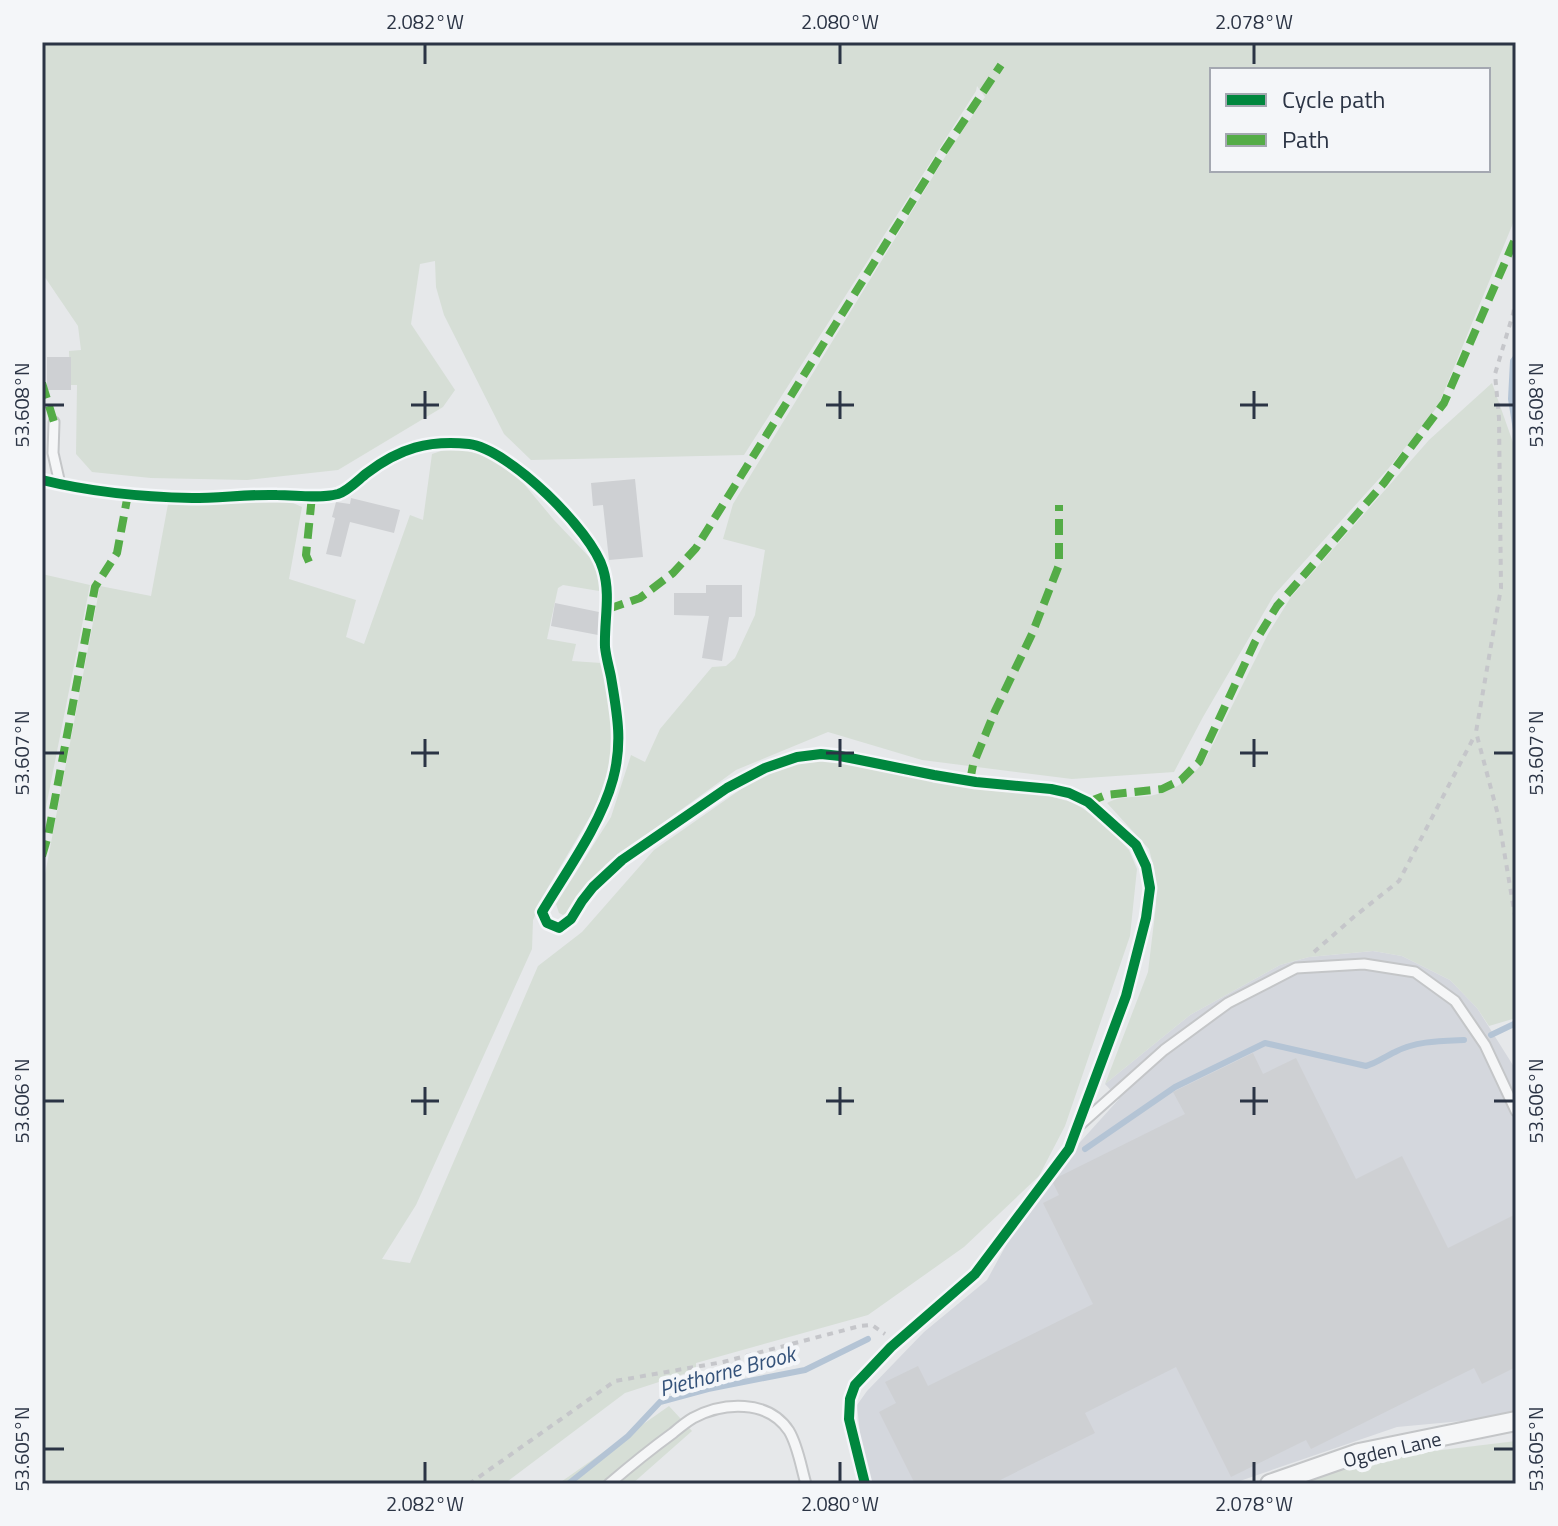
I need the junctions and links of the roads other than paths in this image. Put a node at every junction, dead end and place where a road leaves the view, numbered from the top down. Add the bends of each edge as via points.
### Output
1 (54, 422) dead end
2 (42, 480) edge
3 (60, 484) junction
4 (1516, 1111) edge
5 (1078, 1126) junction
6 (1516, 1421) edge
7 (609, 1484) edge
8 (806, 1484) edge
9 (865, 1484) edge
10 (1270, 1484) edge

1 - 3 lane
2 - 3 lane
3 - 5 lane via 194,498 340,494 407,449 438,442 473,445 500,456 541,489 587,538 603,568 608,600 605,647 619,726 613,779 601,813 542,912 547,923 559,928 622,860 727,788 797,757 840,756 946,777 1051,789 1088,802 1136,845 1150,888 1126,996
4 - 5 lane via 1485,1045 1455,1001 1415,972 1364,964 1296,968 1228,1003 1164,1050
5 - 9 lane via 1069,1149 975,1274 855,1385 849,1419
6 - 10 street, Ogden Lane via 1359,1453
7 - 8 lane via 693,1418 730,1406 773,1414 787,1427

